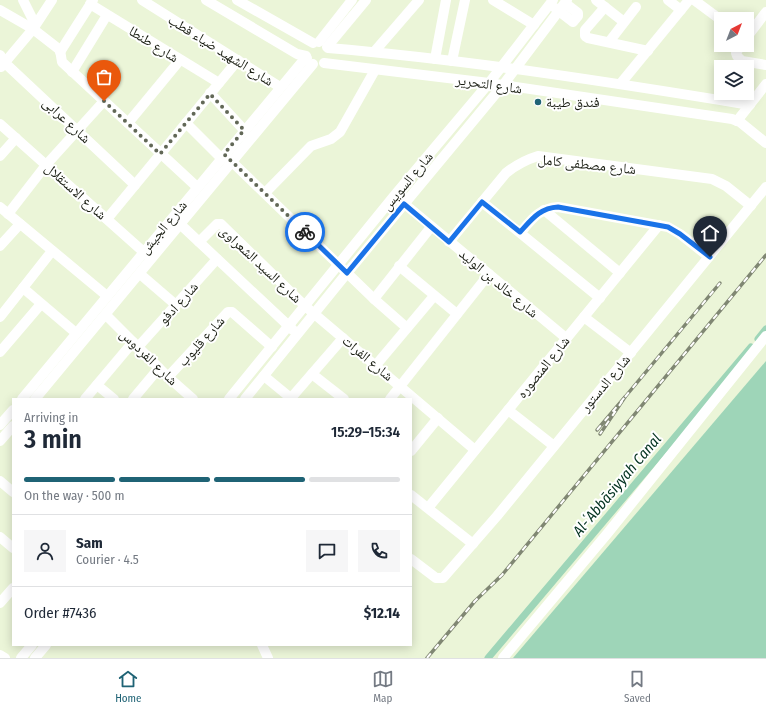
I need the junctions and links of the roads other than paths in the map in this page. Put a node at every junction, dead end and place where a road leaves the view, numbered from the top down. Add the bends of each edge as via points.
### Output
1 (23, 0) edge
2 (52, 0) edge
3 (142, 0) edge
4 (206, 0) edge
5 (237, 0) edge
6 (366, 0) edge
7 (419, 0) edge
8 (446, 0) edge
9 (466, 0) edge
10 (492, 0) edge
11 (513, 0) edge
12 (596, 0) edge
13 (668, 0) edge
14 (689, 0) edge
15 (694, 0) edge
16 (350, 1) edge
17 (91, 2) edge
18 (552, 2) edge
19 (569, 4) edge
20 (605, 7) junction
21 (636, 7) dead end
22 (506, 8) junction
23 (0, 10) edge
24 (681, 10) junction
25 (766, 12) edge
26 (107, 15) junction
27 (562, 15) junction
28 (714, 15) edge
29 (624, 22) junction
30 (534, 25) junction
31 (34, 26) junction
32 (754, 28) edge
33 (609, 42) junction
34 (322, 45) junction
35 (648, 51) junction
36 (60, 52) junction
37 (374, 52) junction
38 (737, 52) edge
39 (435, 58) junction
40 (309, 59) junction
41 (180, 60) junction
42 (238, 60) junction
43 (452, 61) junction
44 (2, 62) edge
45 (324, 64) junction
46 (766, 66) edge
47 (501, 67) junction
48 (515, 69) junction
49 (375, 70) junction
50 (72, 72) junction
51 (219, 83) junction
52 (489, 83) junction
53 (621, 83) junction
54 (766, 84) edge
55 (502, 85) junction
56 (280, 87) junction
57 (210, 94) junction
58 (104, 101) junction
59 (750, 105) junction
60 (737, 120) junction
61 (128, 123) junction
62 (186, 123) junction
63 (0, 124) edge
64 (77, 129) junction
65 (244, 130) junction
66 (16, 138) junction
67 (766, 143) edge
68 (160, 154) junction
69 (0, 156) edge
70 (222, 156) junction
71 (232, 162) junction
72 (46, 165) junction
73 (135, 184) junction
74 (197, 187) junction
75 (766, 187) edge
76 (265, 194) junction
77 (394, 196) junction
78 (482, 202) junction
79 (404, 204) junction
80 (751, 206) junction
81 (4, 210) edge
82 (544, 210) junction
83 (107, 219) junction
84 (20, 224) junction
85 (180, 225) junction
86 (659, 225) junction
87 (431, 226) junction
88 (520, 232) junction
89 (199, 242) junction
90 (449, 242) junction
91 (0, 246) edge
92 (52, 251) junction
93 (143, 252) junction
94 (710, 257) junction
95 (152, 259) junction
96 (217, 259) junction
97 (339, 265) junction
98 (399, 266) junction
99 (620, 272) junction
100 (347, 273) junction
101 (140, 274) junction
102 (488, 274) junction
103 (22, 288) junction
104 (107, 296) junction
105 (434, 296) junction
106 (600, 298) junction
107 (374, 299) junction
108 (41, 304) junction
109 (176, 305) junction
110 (305, 306) junction
111 (314, 313) junction
112 (457, 314) junction
113 (106, 315) junction
114 (90, 316) junction
115 (0, 317) edge
116 (584, 317) junction
117 (99, 323) junction
118 (289, 326) junction
119 (407, 328) junction
120 (76, 333) junction
121 (298, 334) junction
122 (766, 336) edge
123 (343, 338) junction
124 (566, 338) junction
125 (135, 344) junction
126 (272, 347) junction
127 (0, 352) edge
128 (630, 353) junction
129 (376, 365) junction
130 (159, 368) junction
131 (312, 374) junction
132 (264, 376) junction
133 (168, 377) junction
134 (97, 385) junction
135 (401, 386) junction
136 (23, 398) edge
137 (36, 398) edge
138 (86, 398) edge
139 (113, 398) edge
140 (134, 398) edge
141 (192, 398) edge
142 (230, 398) edge
143 (246, 398) edge
144 (290, 398) edge
145 (292, 398) edge
146 (343, 398) edge
147 (391, 398) edge
148 (508, 410) junction
149 (12, 411) edge
150 (438, 418) junction
151 (0, 425) edge
152 (12, 427) edge
153 (0, 441) edge
154 (554, 446) junction
155 (412, 450) edge
156 (475, 450) junction
157 (0, 481) edge
158 (12, 491) edge
159 (412, 496) edge
160 (428, 508) junction
161 (0, 537) edge
162 (473, 544) junction
163 (12, 547) edge
164 (412, 560) edge
165 (12, 589) edge
166 (0, 603) edge
167 (31, 646) edge
168 (45, 646) edge
169 (262, 646) edge
170 (0, 655) edge
171 (4, 658) edge
172 (22, 658) edge
173 (36, 658) edge
174 (268, 658) edge
175 (503, 658) edge

1 - 31 street
2 - 31 street
3 - 42 street, شارع الشهيد ضياء قطب
4 - 40 street
5 - 34 street, شارع التحرير
6 - 34 street, شارع الجيش
7 - 37 street
8 - 39 street
9 - 43 street
10 - 22 street
11 - 22 street
12 - 20 street
13 - 24 street
14 - 24 street
15 - 28 street
16 - 34 street, شارع الجيش
17 - 26 street, شارع طنطا
17 - 36 street
18 - 27 street
18 - 30 street, شارع السويس
19 - 27 street, شارع السويس
19 - 27 street via 578,15 571,22
20 - 29 street
20 - 33 street via 584,33 588,38
21 - 29 street
22 - 30 street
23 - 31 street
24 - 35 street
25 - 32 street
26 - 41 street, شارع طنطا
26 - 50 street
27 - 48 street, شارع السويس
29 - 33 street
30 - 47 street, شارع السويس
31 - 36 street
31 - 44 street
33 - 35 street
34 - 37 street, شارع التحرير
34 - 40 street, شارع الجيش via 308,47
34 - 45 street, شارع الجيش via 329,51
35 - 53 street
36 - 50 street via 61,61
37 - 39 street, شارع التحرير
38 - 46 street via 742,61
39 - 43 street, شارع التحرير
40 - 45 street via 319,65
40 - 56 street, شارع الجيش via 302,62
40 - 71 street, شارع الجيش
41 - 51 street, شارع طنطا
41 - 61 street
42 - 51 street
42 - 56 street, شارع الشهيد ضياء قطب
43 - 47 street, شارع التحرير
44 - 64 street, شارع عرابى
45 - 49 street, شارع التحرير
47 - 48 street, شارع التحرير
47 - 52 street, شارع السويس
48 - 53 street, شارع التحرير
48 - 55 street, شارع السويس
49 - 52 street, شارع التحرير
49 - 76 street via 340,132 331,139 311,146
50 - 58 street
51 - 57 street
52 - 55 street, شارع التحرير
52 - 77 street, شارع السويس
53 - 59 street, شارع التحرير
54 - 59 street
55 - 60 street, شارع التحرير
55 - 79 street, شارع السويس
56 - 65 street, شارع الجيش
57 - 62 street
57 - 65 street
58 - 61 street
58 - 64 street
59 - 60 street
60 - 67 street, شارع التحرير
61 - 68 street
62 - 68 street
62 - 70 street
63 - 66 street, شارع الاستقلال
64 - 72 street
64 - 73 street, شارع عرابى
65 - 70 street, شارع الجيش
66 - 69 street
66 - 72 street, شارع الاستقلال
68 - 73 street
68 - 74 street
70 - 71 street
70 - 74 street, شارع الجيش
71 - 76 street
71 - 85 street, شارع الجيش
72 - 81 street
72 - 83 street, شارع الاستقلال
73 - 83 street
74 - 93 street, شارع الجيش
75 - 80 street, شارع الدستور
76 - 97 street
77 - 79 street, شارع خالد بن الوليد
77 - 97 street, شارع السويس
78 - 80 street, شارع مصطفى كامل via 515,165 538,156 712,179 726,186
78 - 88 street
78 - 90 street, شارع مصطفى كامل
79 - 87 street, شارع خالد بن الوليد
79 - 100 street, شارع السويس
80 - 94 street, شارع الدستور
81 - 84 street
82 - 86 street via 558,207
82 - 88 street
82 - 99 street
83 - 93 street, شارع الاستقلال
84 - 91 street
84 - 92 street
85 - 89 street
85 - 95 street, شارع الجيش
86 - 94 street via 680,234
86 - 99 street, شارع المنصوره
87 - 90 street, شارع خالد بن الوليد
87 - 98 street
88 - 106 street
89 - 96 street
89 - 110 street, شارع السيد الشعراوى via 220,224
90 - 102 street, شارع خالد بن الوليد
92 - 103 street
92 - 104 street
93 - 95 street, شارع الاستقلال
93 - 104 street, شارع الجيش
94 - 128 street, شارع الدستور
95 - 101 street, شارع الجيش
96 - 109 street, شارع ادفو
96 - 118 street
97 - 100 street
97 - 110 street, شارع السويس
98 - 105 street
98 - 107 street
99 - 106 street, شارع المنصوره
100 - 107 street
100 - 111 street, شارع السويس
101 - 109 street
101 - 113 street, شارع الجيش
102 - 112 street
102 - 124 street, شارع خالد بن الوليد
103 - 108 street
103 - 115 street
104 - 114 street, شارع الجيش
105 - 112 street
105 - 119 street
106 - 116 street, شارع المنصوره
107 - 119 street
108 - 120 street
108 - 127 street
109 - 125 street, شارع ادفو
110 - 111 street, شارع الفرات
110 - 118 street, شارع السويس
111 - 121 street, شارع السويس
111 - 123 street, شارع الفرات
112 - 135 street
113 - 117 street, شارع الجيش
113 - 125 street, شارع الفردوس
114 - 117 street
114 - 120 street, شارع الجيش
116 - 124 street, شارع المنصوره
116 - 128 street
117 - 137 street, شارع الجيش
118 - 121 street
118 - 126 street, شارع السويس
119 - 129 street
120 - 136 street, شارع الجيش
121 - 132 street, شارع السويس
122 - 175 street via 607,534
123 - 129 street, شارع الفرات
123 - 131 street
124 - 148 street, شارع المنصوره
125 - 130 street, شارع الفردوس
125 - 134 street, شارع ادفو
126 - 133 street, شارع قليوب via 232,312 228,312
126 - 142 street, شارع السويس
128 - 154 street, شارع الدستور
129 - 135 street, شارع الفرات
130 - 133 street, شارع الفردوس
130 - 140 street
131 - 145 street
131 - 146 street
132 - 143 street, شارع السويس
132 - 144 street
133 - 141 street, شارع الفردوس
134 - 138 street, شارع ادفو
134 - 139 street
135 - 147 street
135 - 150 street, شارع الفرات
148 - 154 street
148 - 156 street, شارع المنصوره
149 - 151 street
150 - 155 street
150 - 156 street, شارع الفرات
152 - 153 street
154 - 162 street, شارع الدستور
156 - 160 street, شارع المنصوره
157 - 158 street
159 - 160 street
160 - 162 street
161 - 163 street
162 - 164 street, شارع الدستور via 443,578 436,578
165 - 166 street
167 - 172 street
168 - 173 street
169 - 174 street
170 - 171 street

